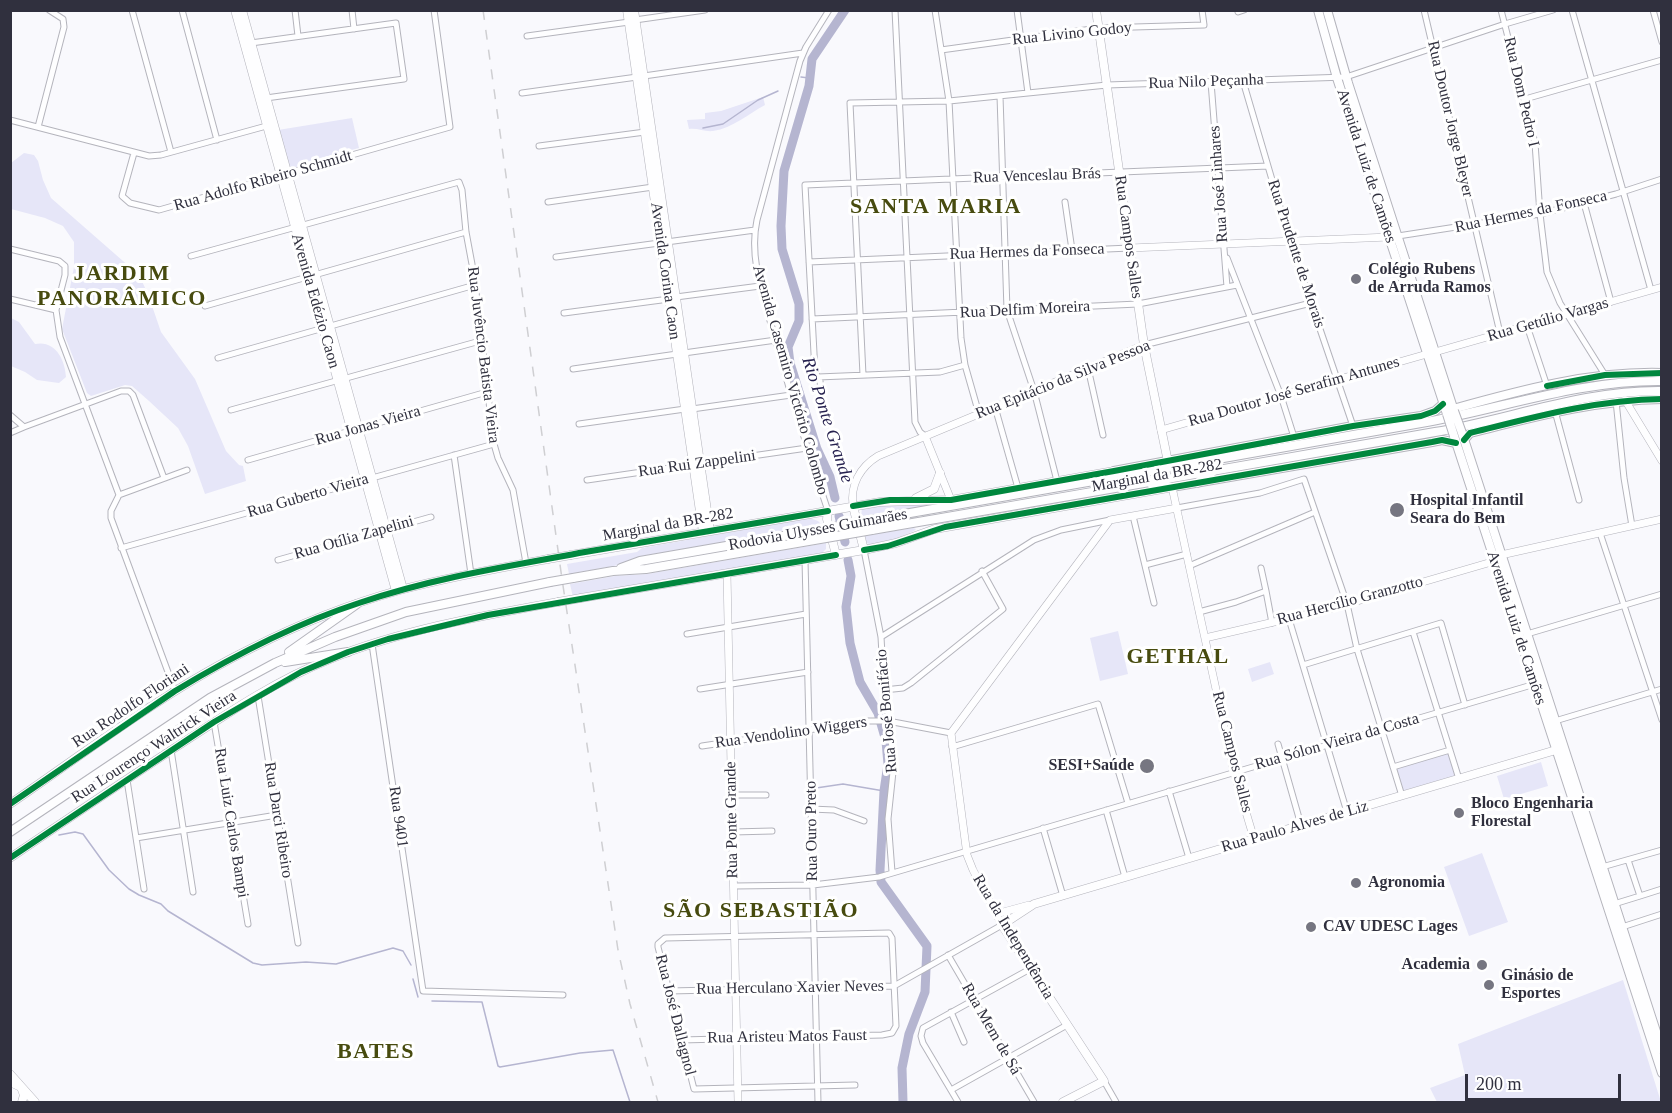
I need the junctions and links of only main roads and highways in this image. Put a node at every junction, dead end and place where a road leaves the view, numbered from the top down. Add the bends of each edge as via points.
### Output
1 (234, 10) edge
2 (242, 10) edge
3 (627, 10) edge
4 (634, 10) edge
5 (1096, 10) edge
6 (1318, 10) edge
7 (1327, 10) edge
8 (632, 21) junction
9 (640, 76) junction
10 (1342, 78) junction
11 (270, 125) junction
12 (664, 242) junction
13 (1431, 353) junction
14 (1661, 374) edge
15 (1662, 391) edge
16 (1662, 399) edge
17 (1443, 404) junction
18 (1452, 411) junction
19 (1459, 438) junction
20 (1189, 457) junction
21 (1221, 458) junction
22 (1168, 462) junction
23 (1114, 471) junction
24 (1215, 471) junction
25 (940, 473) road end
26 (1085, 482) junction
27 (1143, 483) junction
28 (1197, 483) junction
29 (1172, 488) junction
30 (911, 500) junction
31 (852, 506) junction
32 (828, 511) junction
33 (1485, 530) junction
34 (707, 531) junction
35 (1498, 546) junction
36 (864, 550) junction
37 (836, 555) junction
38 (1498, 558) junction
39 (548, 559) joint
40 (613, 571) junction
41 (399, 590) junction
42 (558, 602) joint
43 (357, 604) junction
44 (348, 652) junction
45 (274, 663) junction
46 (251, 674) junction
47 (1554, 718) junction
48 (1556, 750) junction
49 (10, 804) edge
50 (10, 831) edge
51 (10, 858) edge
52 (1002, 925) joint
53 (1623, 954) junction
54 (1632, 958) junction
55 (1638, 989) junction
56 (1662, 1050) edge
57 (1662, 1073) edge
58 (10, 1074) edge
59 (10, 1082) edge
60 (21, 1087) junction
61 (22, 1102) edge
62 (35, 1102) edge
63 (1063, 1102) edge

1 - 11 main road, Avenida Edézio Caon
2 - 11 main road, Avenida Edézio Caon
3 - 8 main road, Avenida Corina Caon
4 - 8 main road, Avenida Corina Caon
5 - 22 main road, Rua Campos Salles via 1144,345
6 - 10 main road, Avenida Luiz de Camões
7 - 10 main road, Avenida Luiz de Camões
8 - 9 main road, Avenida Corina Caon
9 - 12 main road, Avenida Corina Caon
9 - 12 main road, Avenida Corina Caon via 653,188
10 - 13 main road, Avenida Luiz de Camões
11 - 41 main road, Avenida Edézio Caon
12 - 34 main road, Avenida Corina Caon
13 - 17 main road, Avenida Luiz de Camões
13 - 18 main road, Avenida Luiz de Camões
14 - 18 main road via 1605,375
14 - 21 main road, Rodovia Ulysses Guimarães via 1452,417
15 - 24 main road, Rodovia Ulysses Guimarães via 1588,396 1455,429
16 - 19 main road, Marginal da BR-282 via 1555,411
17 - 18 main road, Avenida Luiz de Camões
17 - 20 main road, Marginal da BR-282 via 1421,416
18 - 19 main road, Avenida Luiz de Camões, bridge
19 - 28 main road, Marginal da BR-282
19 - 33 main road, Avenida Luiz de Camões
19 - 35 main road, Avenida Luiz de Camões
20 - 21 main road
20 - 22 main road, Marginal da BR-282
21 - 26 main road, Rodovia Ulysses Guimarães
22 - 23 main road, Marginal da BR-282
23 - 26 main road
23 - 30 main road, Marginal da BR-282 via 951,500
24 - 27 main road, Rodovia Ulysses Guimarães
24 - 28 main road
25 - 30 main road via 934,489
26 - 40 main road, Rodovia Ulysses Guimarães, bridge via 640,561
27 - 29 main road
27 - 40 main road, Rodovia Ulysses Guimarães, bridge via 646,569
28 - 29 main road, Marginal da BR-282
29 - 36 main road, Marginal da BR-282 via 935,529
30 - 31 main road, Marginal da BR-282
31 - 32 main road, Marginal da BR-282
31 - 36 main road
32 - 34 main road, Marginal da BR-282
32 - 37 main road
33 - 35 main road
33 - 38 main road, Avenida Luiz de Camões
34 - 39 main road, Marginal da BR-282, bridge
35 - 38 main road, Avenida Luiz de Camões
36 - 37 main road, Marginal da BR-282
37 - 42 main road, Marginal da BR-282, bridge
38 - 47 main road, Avenida Luiz de Camões
38 - 48 main road, Avenida Luiz de Camões via 1507,599
39 - 41 main road, Rua Rodolfo Floriani
40 - 45 main road, Rodovia Ulysses Guimarães, bridge via 406,612
41 - 43 main road, Rua Rodolfo Floriani
42 - 44 main road, Rua Lourenço Waltrick Vieira via 488,615
43 - 45 main road
43 - 49 main road, Rua Rodolfo Floriani via 251,648 175,691
44 - 46 main road via 306,657
44 - 51 main road, Rua Lourenço Waltrick Vieira via 319,663 214,722
45 - 46 main road, Rodovia Ulysses Guimarães
46 - 50 main road, Rodovia Ulysses Guimarães
47 - 48 main road via 1551,722 1558,743
47 - 54 main road, Avenida Luiz de Camões
48 - 52 main road, Rua Paulo Alves de Liz via 1034,904
48 - 53 main road, Avenida Luiz de Camões
52 - 63 main road, Rua da Independência via 1104,1081
53 - 54 main road
53 - 55 main road, Avenida Luiz de Camões
54 - 55 main road, Avenida Luiz de Camões
55 - 56 main road, Avenida Luiz de Camões
55 - 57 main road, Avenida Luiz de Camões
58 - 60 main road
59 - 60 main road
60 - 61 main road
60 - 62 main road

